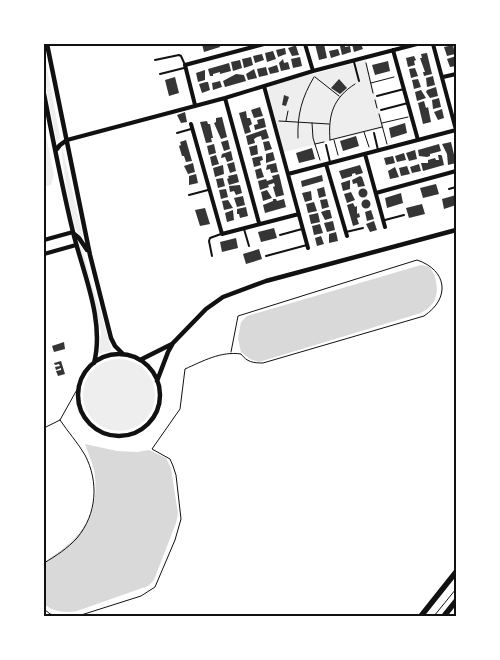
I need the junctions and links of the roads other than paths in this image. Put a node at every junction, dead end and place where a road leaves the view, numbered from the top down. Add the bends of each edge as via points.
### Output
1 (47, 44) edge
2 (264, 44) edge
3 (305, 44) edge
4 (417, 44) edge
5 (433, 44) edge
6 (393, 50) junction
7 (155, 60) dead end
8 (354, 61) junction
9 (185, 67) junction
10 (160, 74) dead end
11 (314, 74) junction
12 (456, 74) edge
13 (443, 77) junction
14 (359, 81) road end
15 (264, 86) junction
16 (404, 89) junction
17 (44, 94) edge
18 (377, 96) dead end
19 (225, 98) junction
20 (408, 103) junction
21 (195, 105) junction
22 (381, 110) dead end
23 (192, 126) joint
24 (456, 130) edge
25 (177, 133) dead end
26 (374, 133) dead end
27 (67, 140) junction
28 (418, 140) junction
29 (326, 145) dead end
30 (55, 151) junction
31 (378, 151) junction
32 (365, 154) junction
33 (326, 164) junction
34 (456, 171) edge
35 (288, 174) junction
36 (456, 187) edge
37 (449, 189) dead end
38 (208, 190) junction
39 (376, 193) junction
40 (189, 195) dead end
41 (299, 214) junction
42 (404, 215) dead end
43 (383, 221) junction
44 (259, 223) junction
45 (244, 228) junction
46 (363, 228) dead end
47 (385, 228) dead end
48 (303, 229) junction
49 (456, 230) edge
50 (73, 232) junction
51 (222, 234) junction
52 (346, 234) joint
53 (280, 235) dead end
54 (44, 240) edge
55 (76, 245) junction
56 (249, 246) dead end
57 (308, 246) joint
58 (44, 254) edge
59 (90, 255) junction
60 (212, 256) dead end
61 (266, 256) dead end
62 (173, 343) junction
63 (123, 354) junction
64 (140, 360) junction
65 (94, 363) junction
66 (157, 381) junction
67 (456, 572) edge
68 (456, 601) edge
69 (421, 616) edge
70 (444, 616) edge

1 - 27 street via 47,63
2 - 9 street
3 - 11 street
4 - 6 street
5 - 13 street
6 - 8 street
6 - 16 street
7 - 9 lane via 180,55
8 - 11 street
8 - 14 lane
9 - 10 lane
9 - 21 street
11 - 15 street
12 - 13 street
13 - 24 street
15 - 19 street
15 - 35 street
16 - 18 lane
16 - 20 street
17 - 30 street
19 - 21 street
19 - 44 street
20 - 22 lane
20 - 28 street
21 - 27 street
23 - 25 lane
23 - 38 street
24 - 28 street
26 - 31 lane
27 - 30 street
27 - 59 street
28 - 31 street
29 - 33 lane
30 - 50 street
31 - 32 street
32 - 33 street
32 - 39 street
33 - 35 street
33 - 52 street
34 - 39 street
35 - 41 street
36 - 37 lane
38 - 40 lane
38 - 51 street
39 - 43 street
41 - 44 street
41 - 48 street
42 - 43 lane
43 - 47 street
44 - 45 street
45 - 51 street
45 - 56 lane
46 - 52 lane
48 - 53 lane
48 - 57 street
49 - 62 street via 243,288 206,309
50 - 54 street
50 - 55 street
50 - 59 street
51 - 60 lane via 210,238
55 - 58 street
55 - 65 street via 95,318 98,339
57 - 61 lane
59 - 63 street via 111,338
62 - 64 street
62 - 66 street
63 - 64 street
63 - 65 street
64 - 66 street
65 - 66 street via 84,373 78,399 90,424 114,436 141,430 151,421 158,409
67 - 69 main road
68 - 70 main road

